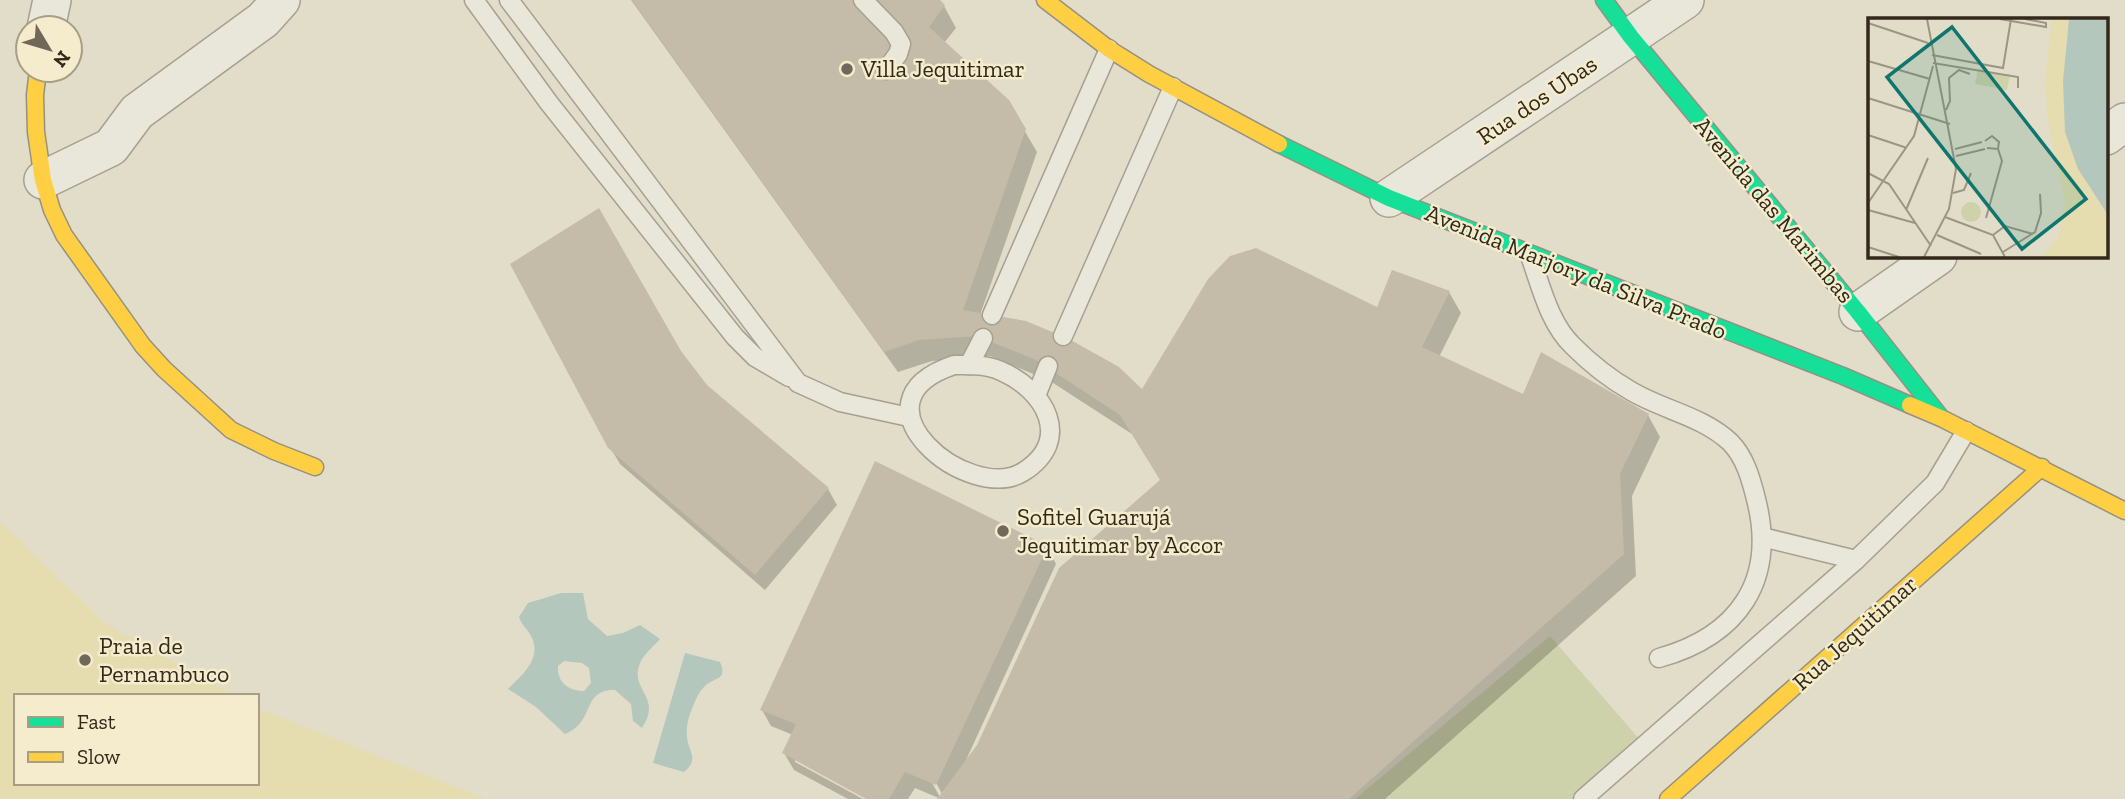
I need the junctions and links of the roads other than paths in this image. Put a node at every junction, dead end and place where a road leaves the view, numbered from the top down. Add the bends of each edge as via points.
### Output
1 (281, 0) edge
2 (474, 0) edge
3 (509, 0) edge
4 (863, 0) edge
5 (1045, 0) edge
6 (1604, 0) edge
7 (1685, 0) edge
8 (1631, 37) junction
9 (1109, 49) junction
10 (886, 70) dead end
11 (36, 84) edge
12 (1173, 87) junction
13 (2125, 122) edge
14 (2108, 135) edge
15 (43, 180) junction
16 (1389, 198) junction
17 (1529, 252) junction
18 (1937, 257) edge
19 (1858, 312) junction
20 (992, 315) dead end
21 (1063, 336) dead end
22 (983, 338) dead end
23 (969, 365) junction
24 (1048, 366) dead end
25 (798, 383) junction
26 (1036, 396) junction
27 (909, 417) junction
28 (1943, 419) junction
29 (1966, 431) junction
30 (315, 467) dead end
31 (2042, 467) junction
32 (2125, 511) edge
33 (1762, 537) junction
34 (1856, 560) junction
35 (1659, 658) dead end
36 (1583, 799) edge
37 (1668, 799) edge

1 - 15 street via 263,20 138,113 111,147
2 - 25 lane via 549,103 735,337 755,357
3 - 25 lane
4 - 10 lane via 901,44
5 - 9 street, Avenida Marjory da Silva Prado
6 - 8 street, Avenida das Marimbas
7 - 8 street, Rua dos Ubas
8 - 16 street, Rua dos Ubas
8 - 19 street, Avenida das Marimbas
9 - 12 street, Avenida Marjory da Silva Prado
9 - 20 lane
11 - 15 street
12 - 16 street, Avenida Marjory da Silva Prado
12 - 21 lane
13 - 14 street
15 - 30 street via 64,235 164,369 231,430
16 - 17 street, Avenida Marjory da Silva Prado
17 - 28 street, Avenida Marjory da Silva Prado
17 - 33 lane via 1554,321 1570,344 1632,392 1710,427 1732,444 1750,472
18 - 19 street
19 - 28 street, Avenida das Marimbas
22 - 23 lane
23 - 26 lane via 1002,371
23 - 27 lane via 938,371 924,381 913,396
24 - 26 lane
25 - 27 lane via 840,402
26 - 27 lane via 1047,412 1052,432 1046,451 1019,474 996,477 961,469 928,448
28 - 29 street, Avenida Marjory da Silva Prado
29 - 31 street, Avenida Marjory da Silva Prado
29 - 34 lane via 1935,483
31 - 32 street, Avenida Marjory da Silva Prado
31 - 37 street, Rua Jequitimar
33 - 34 lane
33 - 35 lane via 1754,590 1737,612 1682,652
34 - 36 lane

